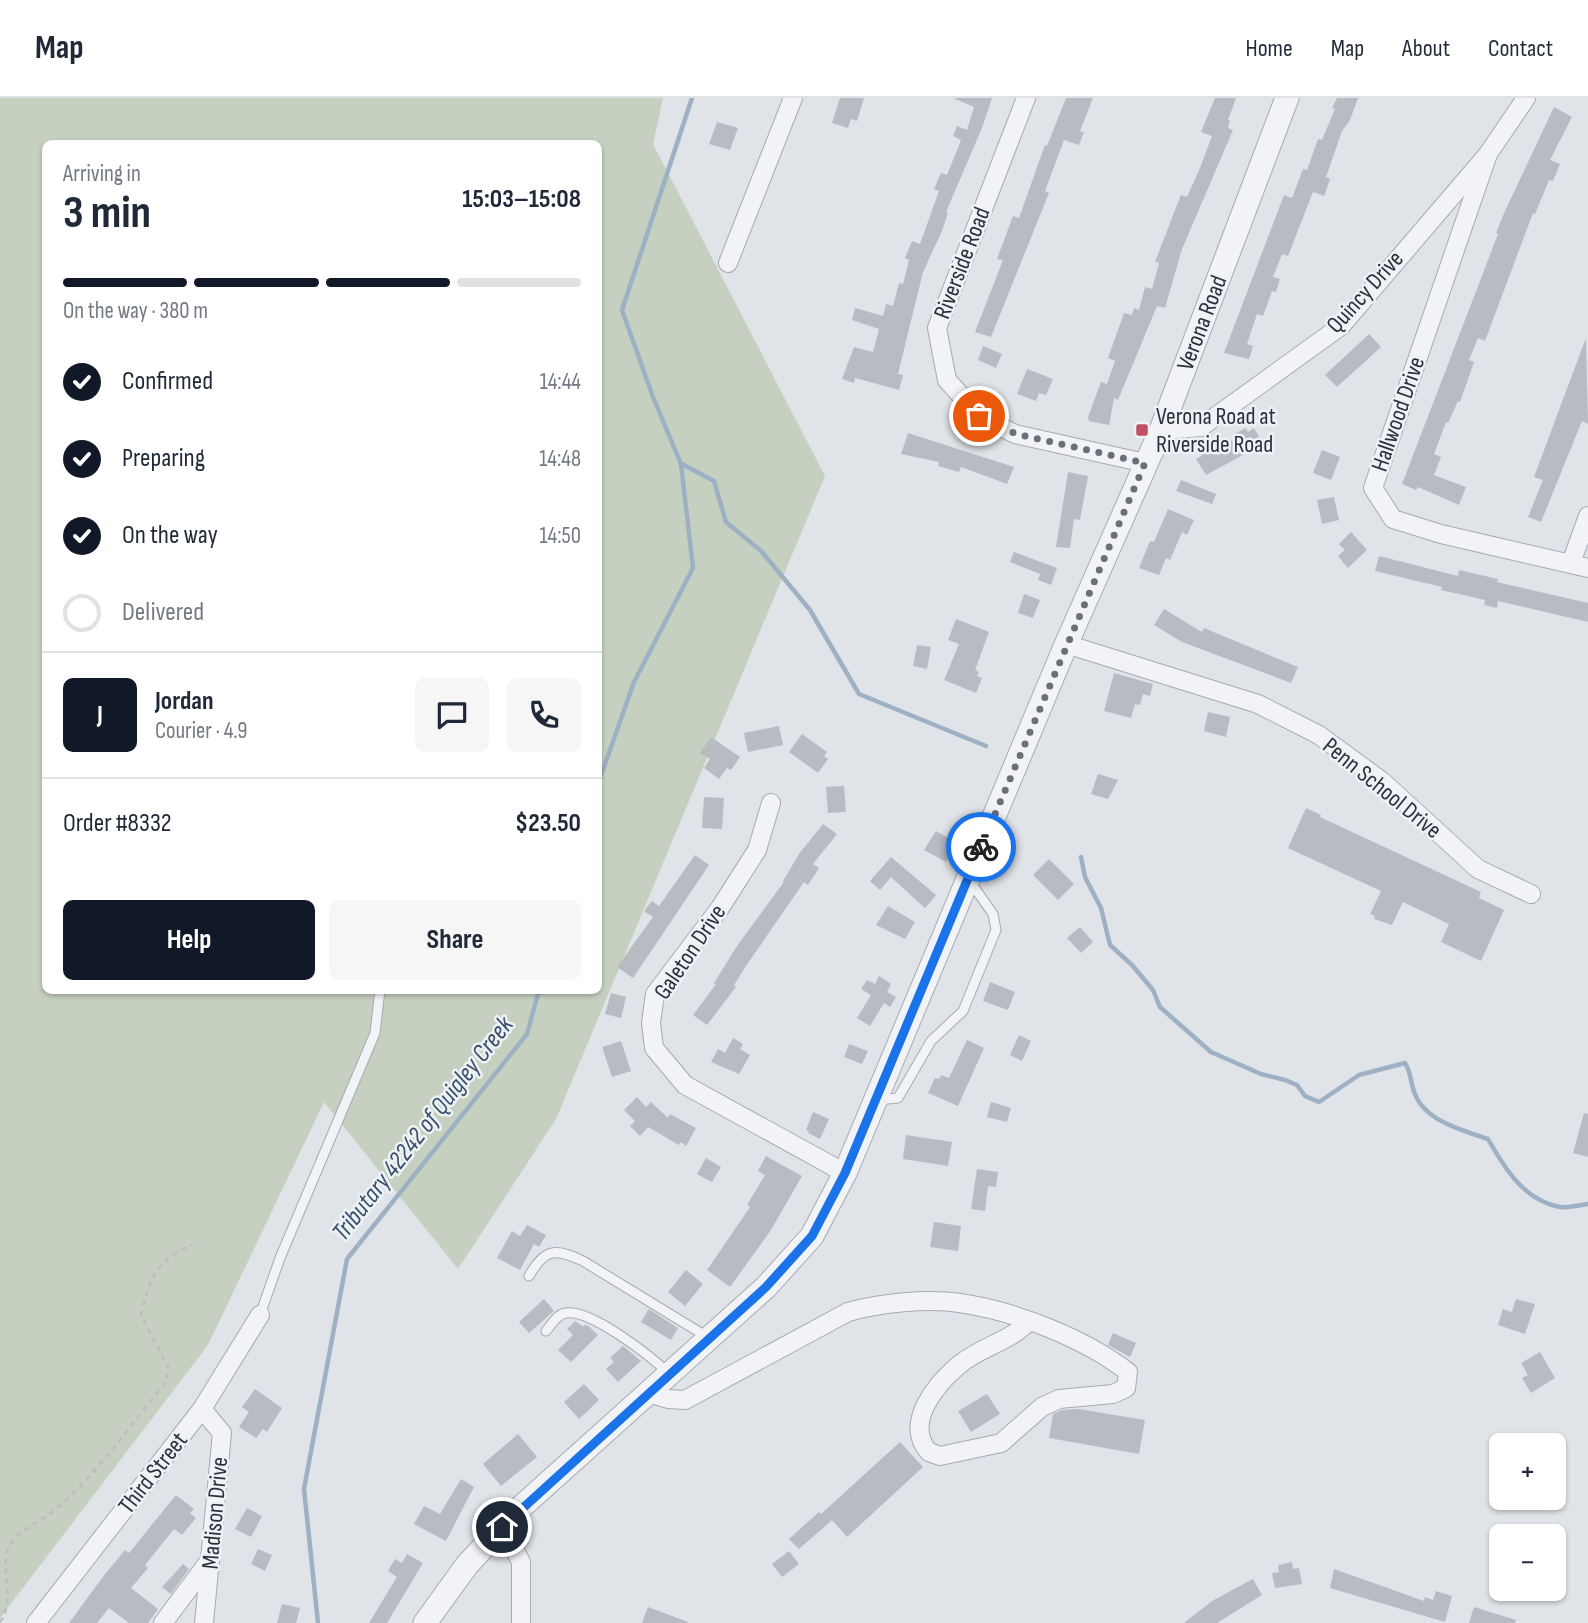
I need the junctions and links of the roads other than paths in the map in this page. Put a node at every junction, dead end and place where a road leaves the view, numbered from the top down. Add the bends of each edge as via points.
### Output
1 (793, 98) edge
2 (1026, 98) edge
3 (1287, 98) edge
4 (1526, 98) edge
5 (1488, 154) junction
6 (728, 263) dead end
7 (1161, 430) junction
8 (1145, 463) junction
9 (1588, 516) edge
10 (1580, 566) edge
11 (1066, 644) junction
12 (771, 803) dead end
13 (968, 878) junction
14 (1531, 894) dead end
15 (380, 994) edge
16 (876, 1101) junction
17 (845, 1173) junction
18 (529, 1276) dead end
19 (260, 1315) joint
20 (1028, 1322) junction
21 (546, 1331) dead end
22 (709, 1338) junction
23 (669, 1374) junction
24 (648, 1392) junction
25 (202, 1409) junction
26 (502, 1527) junction
27 (210, 1560) junction
28 (36, 1623) edge
29 (163, 1623) edge
30 (204, 1623) edge
31 (425, 1623) edge
32 (521, 1623) edge

1 - 6 street
2 - 8 street, Riverside Road via 937,328 947,380 979,416 1016,434
3 - 7 street, Verona Road
4 - 5 street, Quincy Drive
5 - 7 street, Quincy Drive via 1341,326 1201,427
5 - 10 street, Hallwood Drive via 1373,488 1393,519
7 - 8 street, Verona Road
8 - 11 street, Verona Road
9 - 10 street
11 - 13 street, Verona Road
11 - 14 street, Penn School Drive via 1258,705 1319,735 1383,782 1478,870
12 - 17 street, Galeton Drive via 757,850 655,994 654,1048 685,1085
13 - 16 street, Verona Road
13 - 16 lane via 989,906 996,930 963,1011 931,1041 898,1098
15 - 19 lane via 375,1033
16 - 17 street, Verona Road
17 - 22 street, Verona Road via 812,1236 766,1287
18 - 22 lane via 548,1253 562,1252
19 - 25 street, Third Street
20 - 20 street via 1065,1334 1113,1360 1128,1372 1126,1388 1113,1394 1059,1399 1042,1407 1001,1443 940,1456 929,1452 919,1434 919,1418 946,1379 959,1365
20 - 24 street via 960,1302 869,1306 800,1335 685,1400
21 - 23 lane via 570,1312 629,1340
22 - 23 street, Verona Road
23 - 24 street, Verona Road
24 - 26 street, Verona Road
25 - 27 street, Madison Drive via 222,1433
25 - 28 street, Third Street
26 - 31 street, Verona Road via 467,1564
26 - 32 street via 521,1562
27 - 29 street
27 - 30 street, Madison Drive

